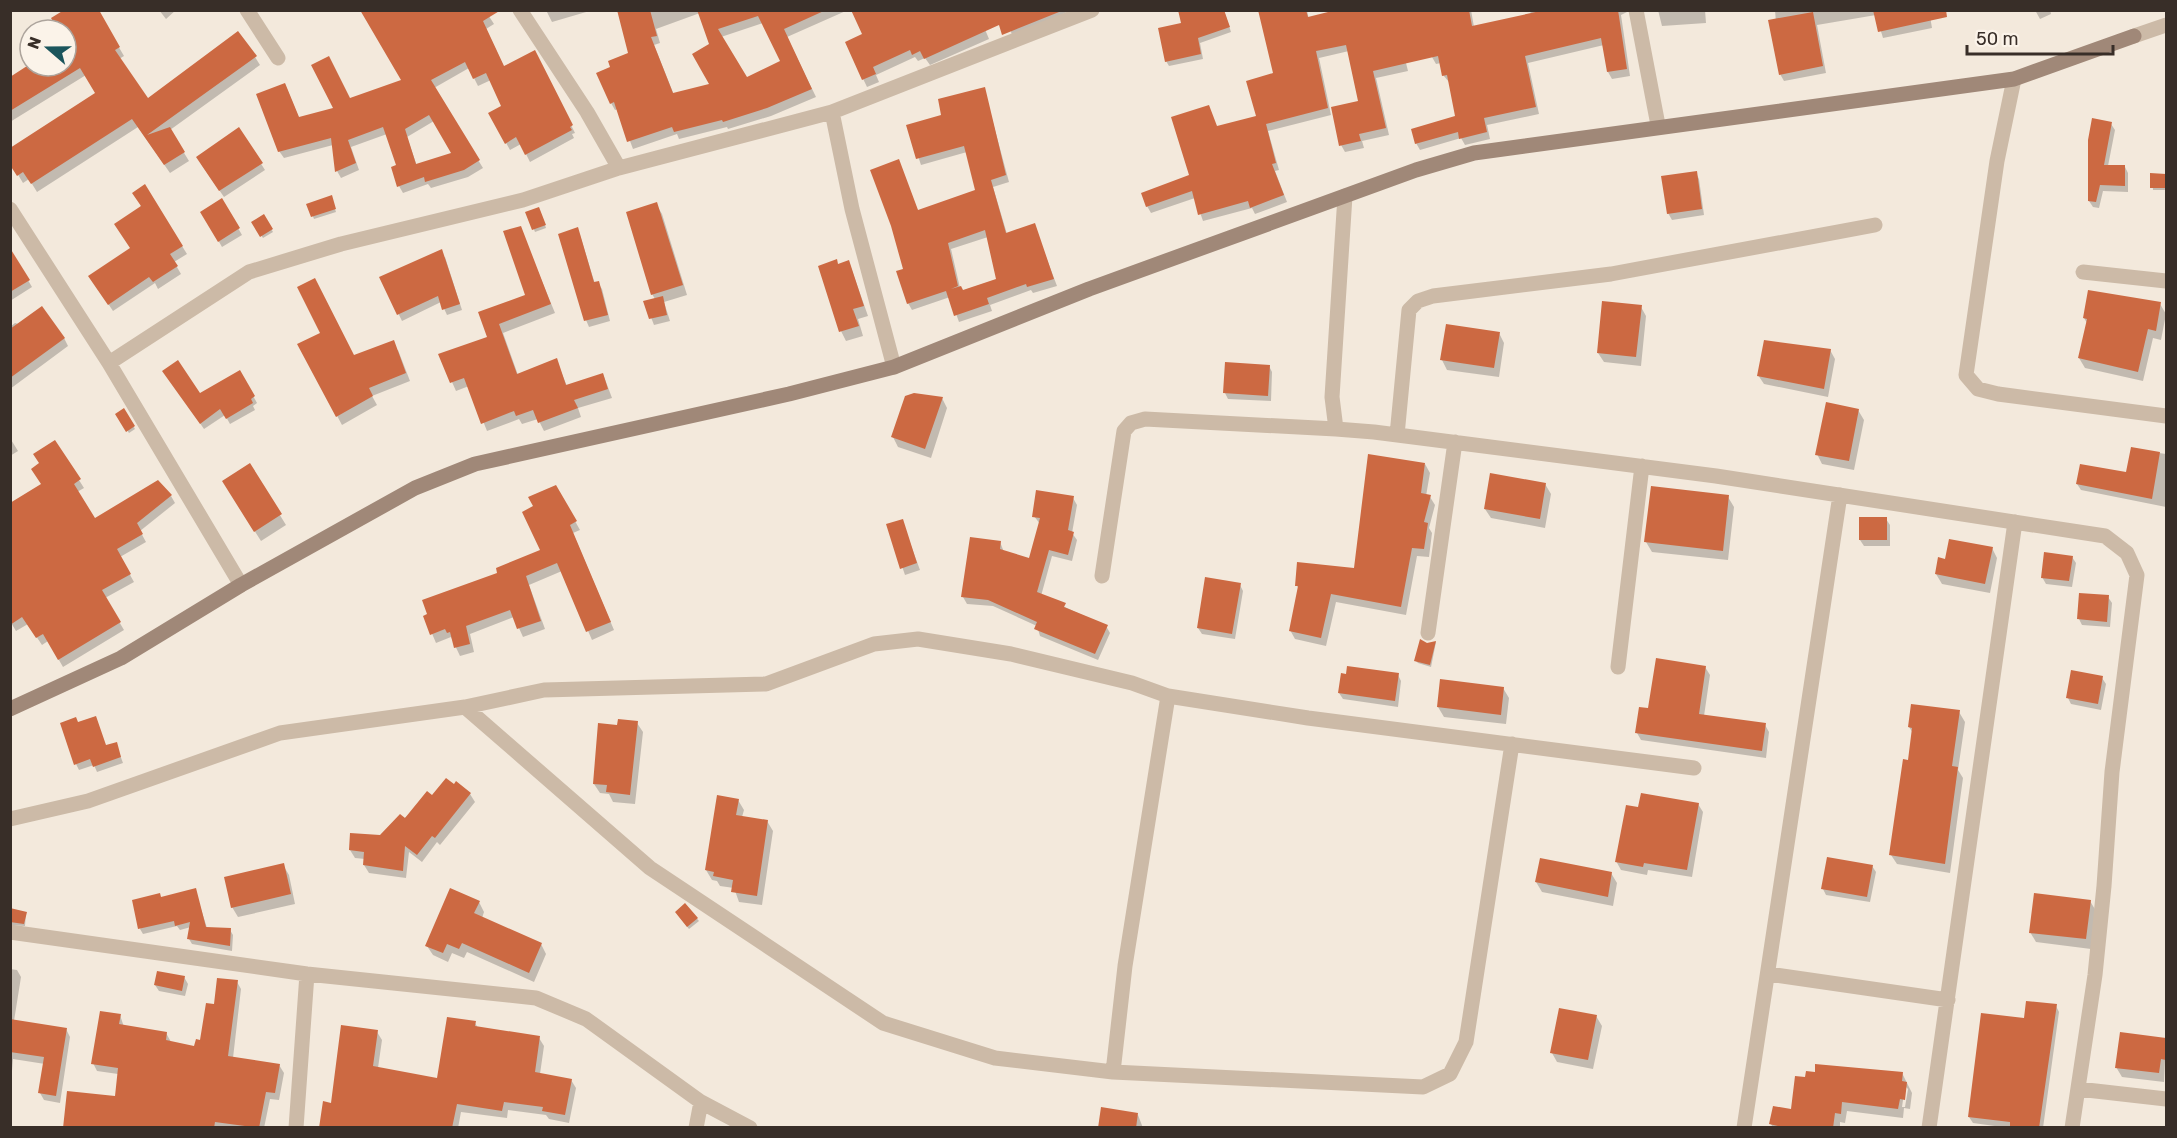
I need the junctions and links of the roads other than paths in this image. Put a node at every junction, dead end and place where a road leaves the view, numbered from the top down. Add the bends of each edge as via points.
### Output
1 (247, 10) edge
2 (520, 10) edge
3 (1092, 10) edge
4 (1636, 10) edge
5 (1062, 17) edge
6 (2166, 25) edge
7 (278, 58) dead end
8 (2014, 79) junction
9 (832, 112) junction
10 (1658, 125) junction
11 (619, 168) junction
12 (1345, 195) junction
13 (10, 209) edge
14 (1875, 225) dead end
15 (2083, 272) dead end
16 (2166, 280) edge
17 (109, 363) junction
18 (894, 367) junction
19 (2166, 416) edge
20 (1336, 429) junction
21 (1397, 435) junction
22 (1455, 442) junction
23 (1642, 466) junction
24 (1840, 495) junction
25 (2015, 522) junction
26 (1102, 576) dead end
27 (241, 585) junction
28 (1428, 633) dead end
29 (1618, 667) dead end
30 (1168, 696) junction
31 (12, 706) edge
32 (465, 707) junction
33 (1512, 744) junction
34 (1694, 768) dead end
35 (10, 819) edge
36 (10, 932) edge
37 (1768, 974) junction
38 (307, 975) junction
39 (1948, 1000) junction
40 (1113, 1072) junction
41 (2078, 1089) junction
42 (2166, 1099) edge
43 (701, 1102) junction
44 (296, 1128) edge
45 (696, 1128) edge
46 (750, 1128) edge
47 (1744, 1128) edge
48 (1929, 1128) edge
49 (2072, 1128) edge

1 - 7 street
2 - 11 street
3 - 5 street
4 - 10 street
5 - 9 street
6 - 8 street
8 - 10 street
8 - 19 street via 1997,161 1966,375 1978,389
9 - 11 street
9 - 18 street via 852,209
10 - 12 street via 1474,153
11 - 17 street via 523,200 341,244 249,272
12 - 18 street via 1089,289
12 - 20 street via 1332,397
13 - 17 street
14 - 21 street via 1611,274 1418,300 1409,310
15 - 16 street
17 - 27 street
18 - 27 street via 475,464 415,488
20 - 21 street
20 - 26 street via 1145,419 1131,423 1124,431
21 - 22 street
22 - 23 street
22 - 28 street
23 - 24 street
23 - 29 street
24 - 25 street
24 - 37 street
25 - 39 street
25 - 41 street via 2105,536 2127,553 2137,575 2112,772 2095,975
27 - 31 street via 121,658
30 - 32 street via 1011,654 918,639 874,644 766,684 544,690
30 - 33 street
30 - 40 street via 1125,966
32 - 35 street via 280,732 88,801
32 - 40 street via 650,868 883,1023 994,1058
33 - 34 street
33 - 40 street via 1466,1042 1450,1074 1423,1087
36 - 38 street
37 - 39 street
37 - 47 street
38 - 43 street via 536,998 586,1019
38 - 44 street
39 - 48 street
41 - 42 street
41 - 49 street
43 - 45 street
43 - 46 street

